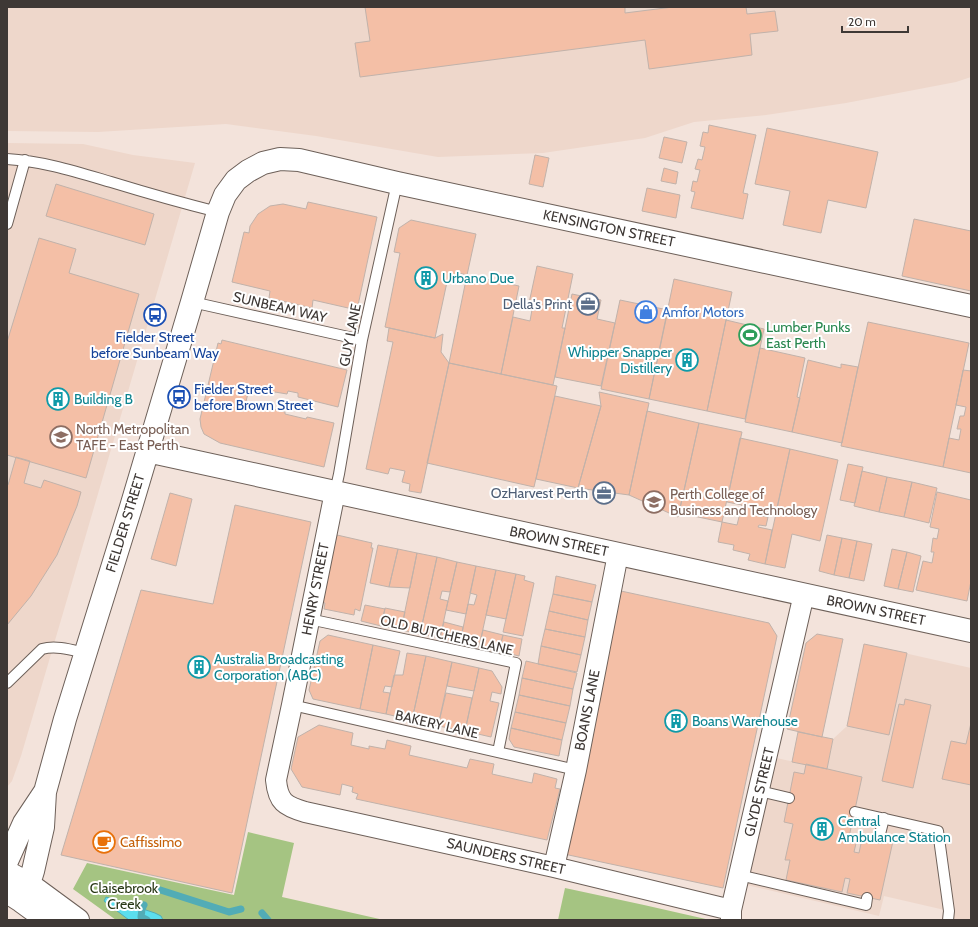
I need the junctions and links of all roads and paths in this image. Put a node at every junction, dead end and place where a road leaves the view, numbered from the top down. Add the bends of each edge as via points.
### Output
1 (7, 158) edge
2 (26, 160) junction
3 (248, 171) joint
4 (397, 183) junction
5 (218, 212) junction
6 (7, 224) edge
7 (192, 302) junction
8 (971, 306) edge
9 (362, 340) junction
10 (147, 451) junction
11 (335, 492) junction
12 (618, 554) junction
13 (804, 594) junction
14 (309, 619) junction
15 (971, 630) edge
16 (85, 653) junction
17 (7, 683) edge
18 (292, 705) junction
19 (498, 752) junction
20 (576, 770) junction
21 (759, 791) junction
22 (45, 792) junction
23 (789, 798) dead end
24 (283, 801) joint
25 (855, 812) dead end
26 (884, 818) junction
27 (879, 838) dead end
28 (7, 861) edge
29 (554, 867) junction
30 (7, 872) edge
31 (739, 875) junction
32 (19, 892) edge
33 (867, 898) dead end
34 (731, 915) edge
35 (47, 920) edge
36 (78, 920) edge
37 (948, 920) edge

1 - 2 lane
2 - 5 lane
2 - 6 lane
3 - 4 street, KENSINGTON STREET via 263,163 299,160
3 - 5 street, FIELDER STREET via 236,180 225,195
4 - 8 street, KENSINGTON STREET
4 - 9 lane, GUY LANE
5 - 7 street, FIELDER STREET
7 - 9 lane, SUNBEAM WAY
7 - 10 street, FIELDER STREET
9 - 11 lane, GUY LANE
10 - 11 street, BROWN STREET
10 - 16 street, FIELDER STREET
11 - 12 street, BROWN STREET
11 - 14 street, HENRY STREET
12 - 13 street, BROWN STREET
12 - 20 street, BOANS LANE
13 - 15 street, BROWN STREET
13 - 21 street, GLYDE STREET
14 - 18 street, HENRY STREET
14 - 19 lane, OLD BUTCHERS LANE via 516,663
16 - 17 lane via 62,648 42,649
16 - 22 street, FIELDER STREET
18 - 19 lane, BAKERY LANE
18 - 24 street, HENRY STREET via 276,780 277,791
19 - 20 lane, BAKERY LANE
20 - 29 street, BOANS LANE
21 - 23 lane
21 - 31 street, GLYDE STREET
22 - 28 street, FIELDER STREET via 24,823
22 - 32 street, FIELDER STREET via 43,827 33,871
24 - 29 street, SAUNDERS STREET via 291,808 305,812
25 - 26 lane
26 - 27 lane
26 - 37 lane via 938,831
29 - 34 street, SAUNDERS STREET
30 - 32 street
31 - 33 lane via 866,905
31 - 34 street, GLYDE STREET
32 - 35 street
32 - 36 street

